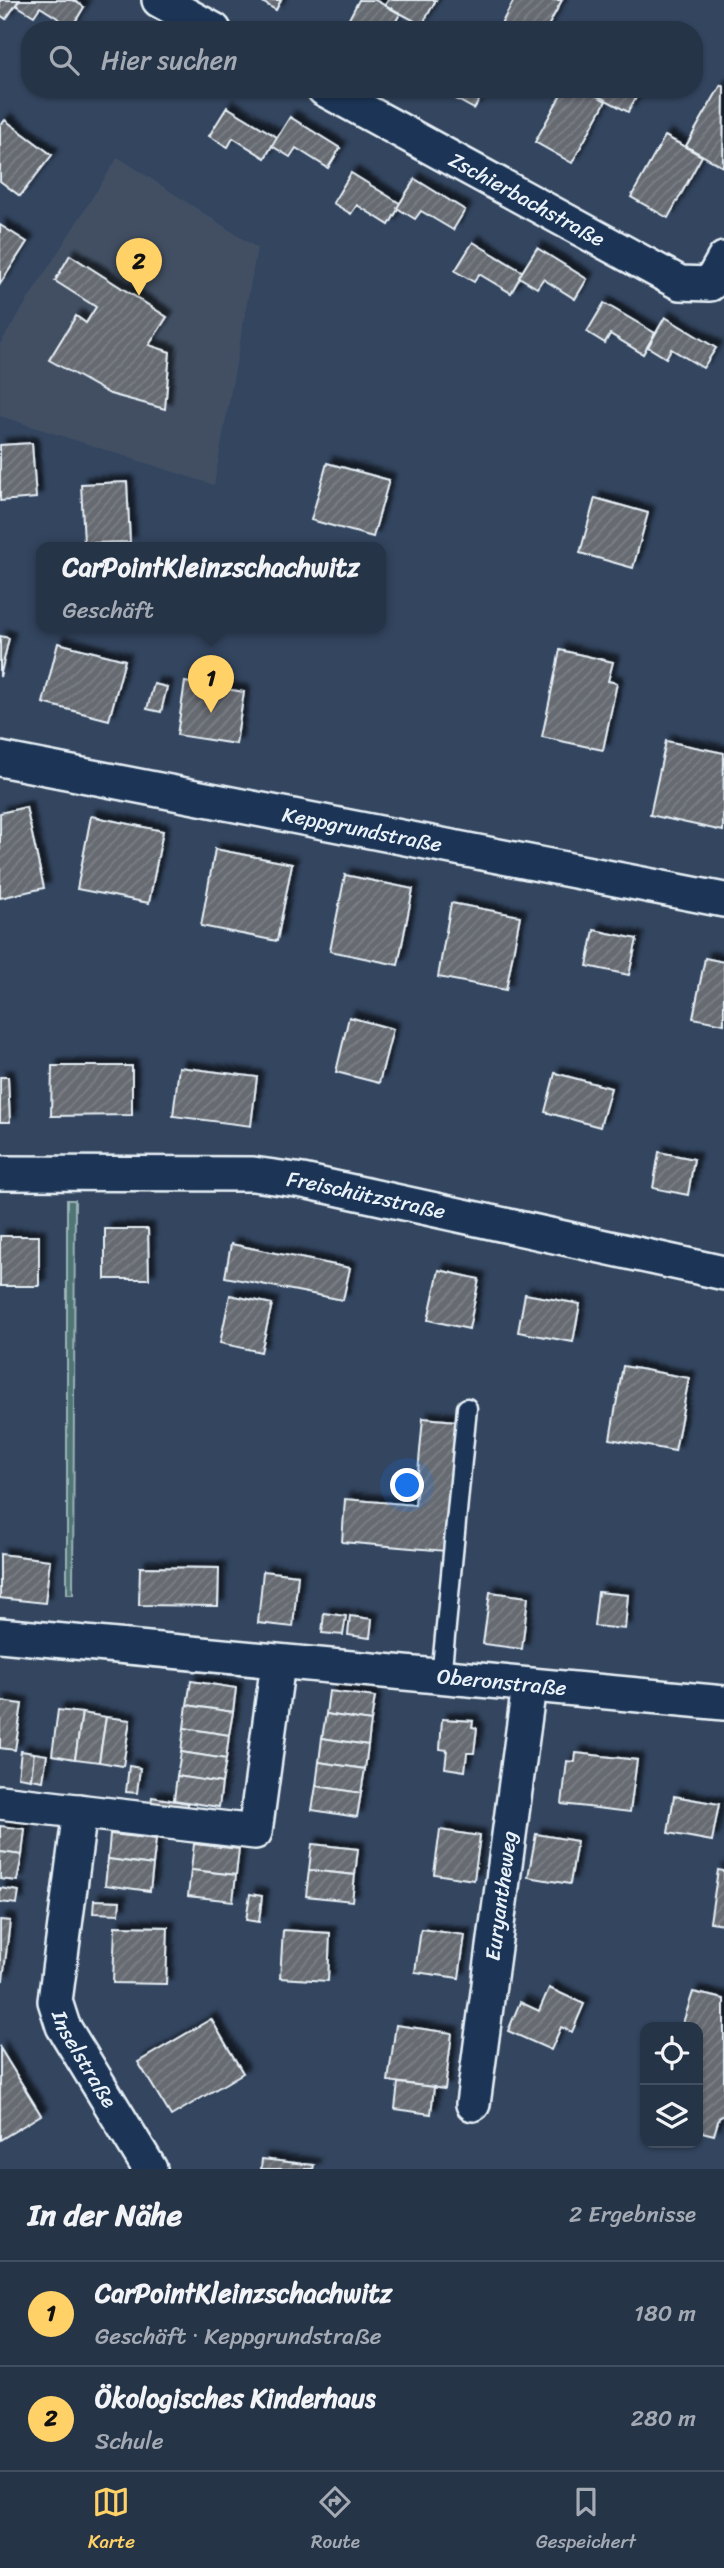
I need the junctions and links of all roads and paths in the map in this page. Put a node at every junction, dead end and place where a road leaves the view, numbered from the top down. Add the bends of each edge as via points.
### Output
1 (159, 0) edge
2 (198, 21) edge
3 (341, 98) edge
4 (724, 259) edge
5 (0, 759) edge
6 (724, 900) edge
7 (0, 1173) edge
8 (724, 1273) edge
9 (467, 1408) dead end
10 (0, 1635) edge
11 (278, 1663) junction
12 (441, 1678) junction
13 (529, 1686) junction
14 (724, 1703) edge
15 (0, 1802) edge
16 (80, 1811) junction
17 (473, 2104) dead end
18 (150, 2169) edge

1 - 2 street
3 - 4 street, Zschierbachstraße via 680,283 710,284
5 - 6 street, Keppgrundstraße
7 - 8 street, Freischützstraße via 253,1174
9 - 12 lane
10 - 11 street, Oberonstraße
11 - 12 street, Oberonstraße
11 - 16 street via 255,1832
12 - 13 street, Oberonstraße
13 - 14 street, Oberonstraße
13 - 17 street, Euryantheweg
15 - 16 street
16 - 18 street, Inselstraße via 55,2001 63,2026

